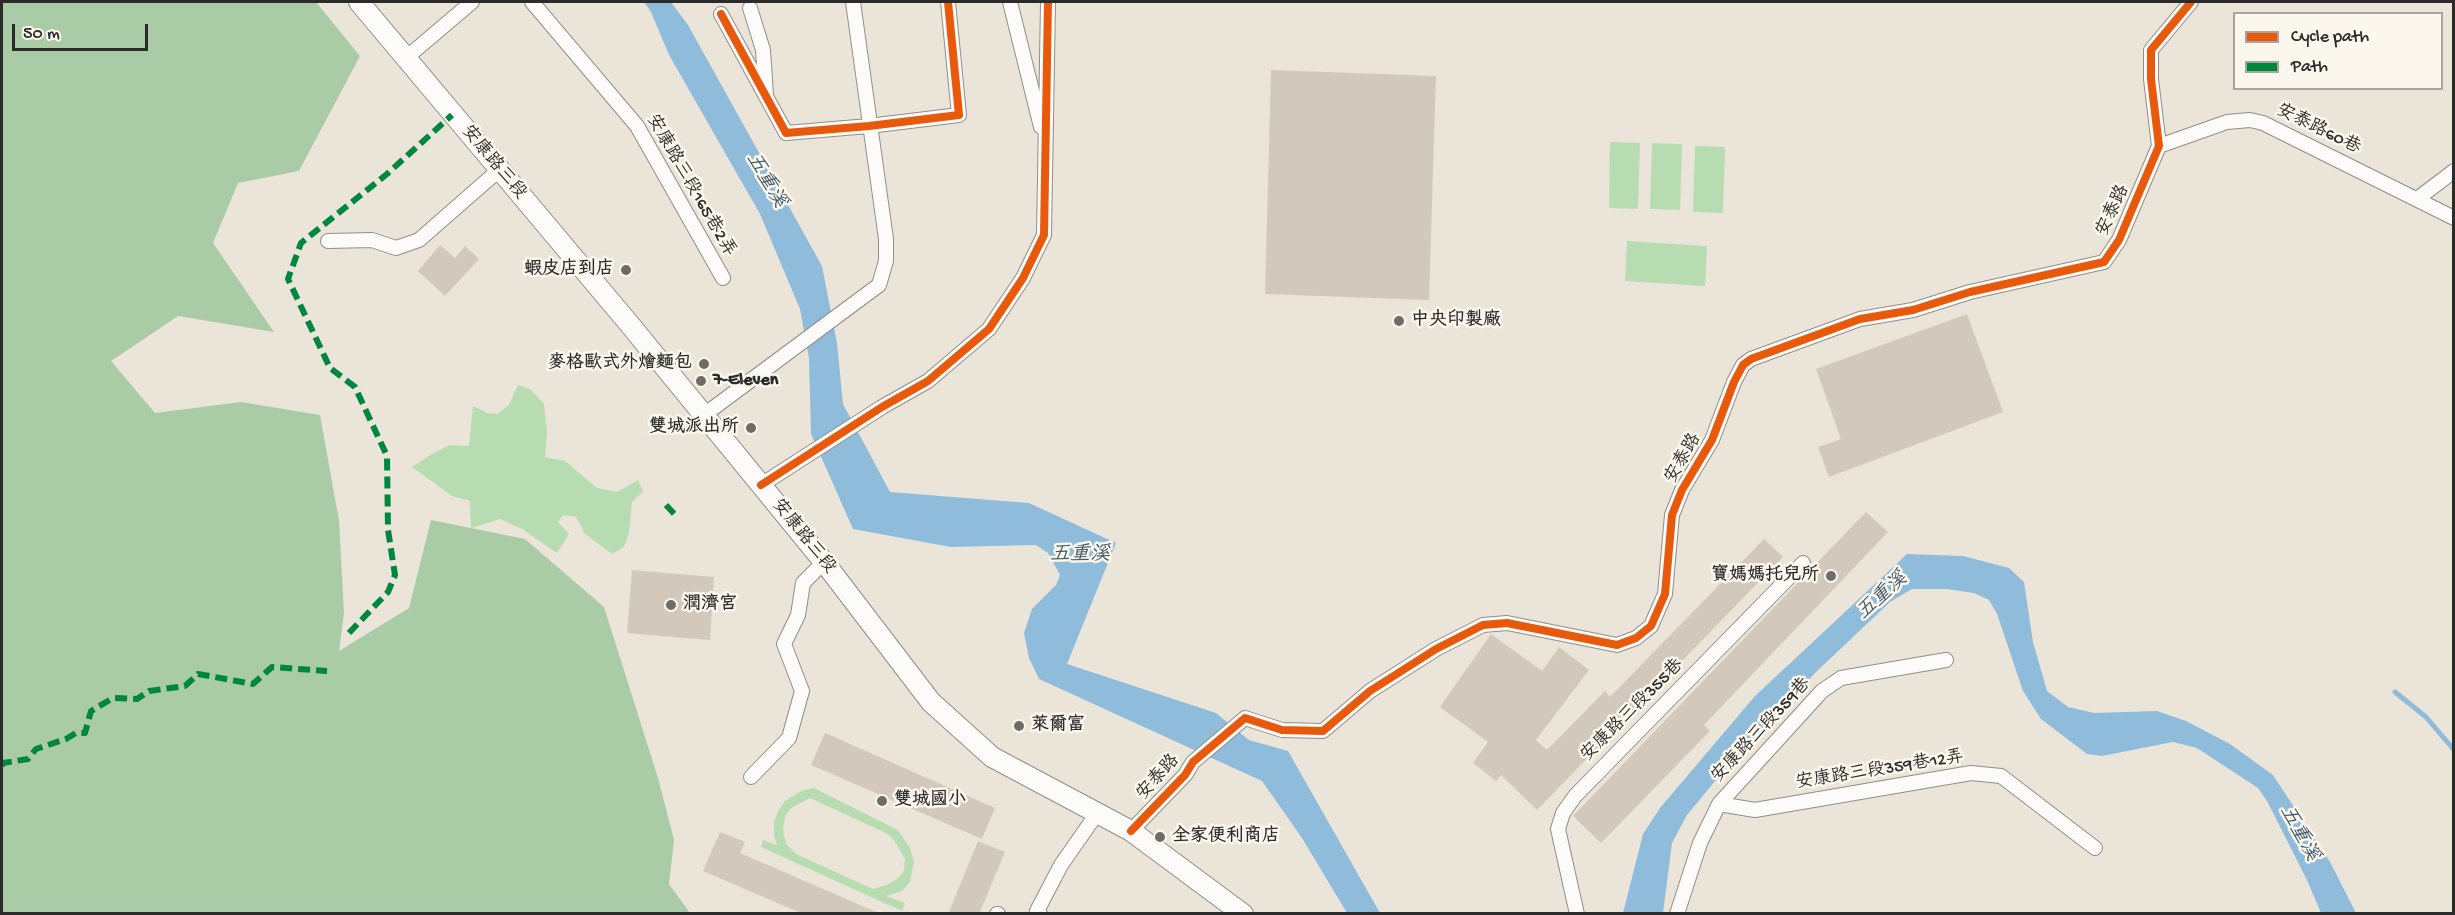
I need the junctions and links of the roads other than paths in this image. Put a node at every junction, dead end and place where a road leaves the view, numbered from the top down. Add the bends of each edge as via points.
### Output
1 (359, 2) edge
2 (472, 2) edge
3 (532, 2) edge
4 (853, 2) edge
5 (948, 2) edge
6 (1010, 2) edge
7 (1048, 2) edge
8 (2191, 2) edge
9 (750, 8) dead end
10 (721, 14) dead end
11 (406, 58) junction
12 (766, 100) junction
13 (869, 126) junction
14 (2159, 146) junction
15 (1045, 147) junction
16 (499, 170) junction
17 (2454, 171) edge
18 (2417, 199) junction
19 (2454, 218) edge
20 (328, 241) dead end
21 (723, 278) dead end
22 (704, 415) junction
23 (761, 486) junction
24 (824, 562) junction
25 (1803, 563) dead end
26 (1946, 660) dead end
27 (751, 777) dead end
28 (1719, 804) junction
29 (1098, 812) junction
30 (1131, 831) junction
31 (2095, 848) dead end
32 (1037, 913) edge
33 (1243, 914) edge
34 (1577, 914) edge
35 (1677, 914) edge

1 - 11 main road, 安康路三段
2 - 11 street
3 - 21 street, 安康路三段165巷2弄 via 637,126
4 - 13 street
5 - 13 street via 959,115
6 - 15 street
7 - 15 street
8 - 14 street, 安泰路 via 2151,50
9 - 12 street via 763,50
10 - 12 street
11 - 16 main road, 安康路三段
12 - 13 street via 786,133
13 - 22 street via 886,239 886,261 879,285
14 - 18 street, 安泰路60巷 via 2227,122 2250,120 2264,123
14 - 30 street, 安泰路 via 2119,240 2104,262 1860,320 1743,365 1712,441 1682,490 1672,515 1665,594 1651,626 1636,638 1617,645 1507,623 1483,625 1370,690 1323,730 1282,730 1245,718 1193,762
15 - 23 street via 1044,235 1023,278 989,329 928,381
16 - 20 street via 418,240 396,248 372,240
16 - 22 main road, 安康路三段
17 - 18 street
18 - 19 street, 安泰路60巷
22 - 23 main road, 安康路三段
23 - 24 main road, 安康路三段
24 - 27 street via 803,583 798,615 784,644 802,691 789,738
24 - 29 main road, 安康路三段 via 931,702 992,757
25 - 34 street, 安康路三段355巷 via 1575,796 1563,813 1558,829
26 - 28 street, 安康路三段359巷 via 1841,678 1822,691
28 - 31 street, 安康路三段359巷12弄 via 1755,810 1971,774 2001,776
28 - 35 street, 安康路三段359巷 via 1700,843
29 - 30 main road, 安康路三段
29 - 32 street via 1061,865
30 - 33 main road, 安康路三段

